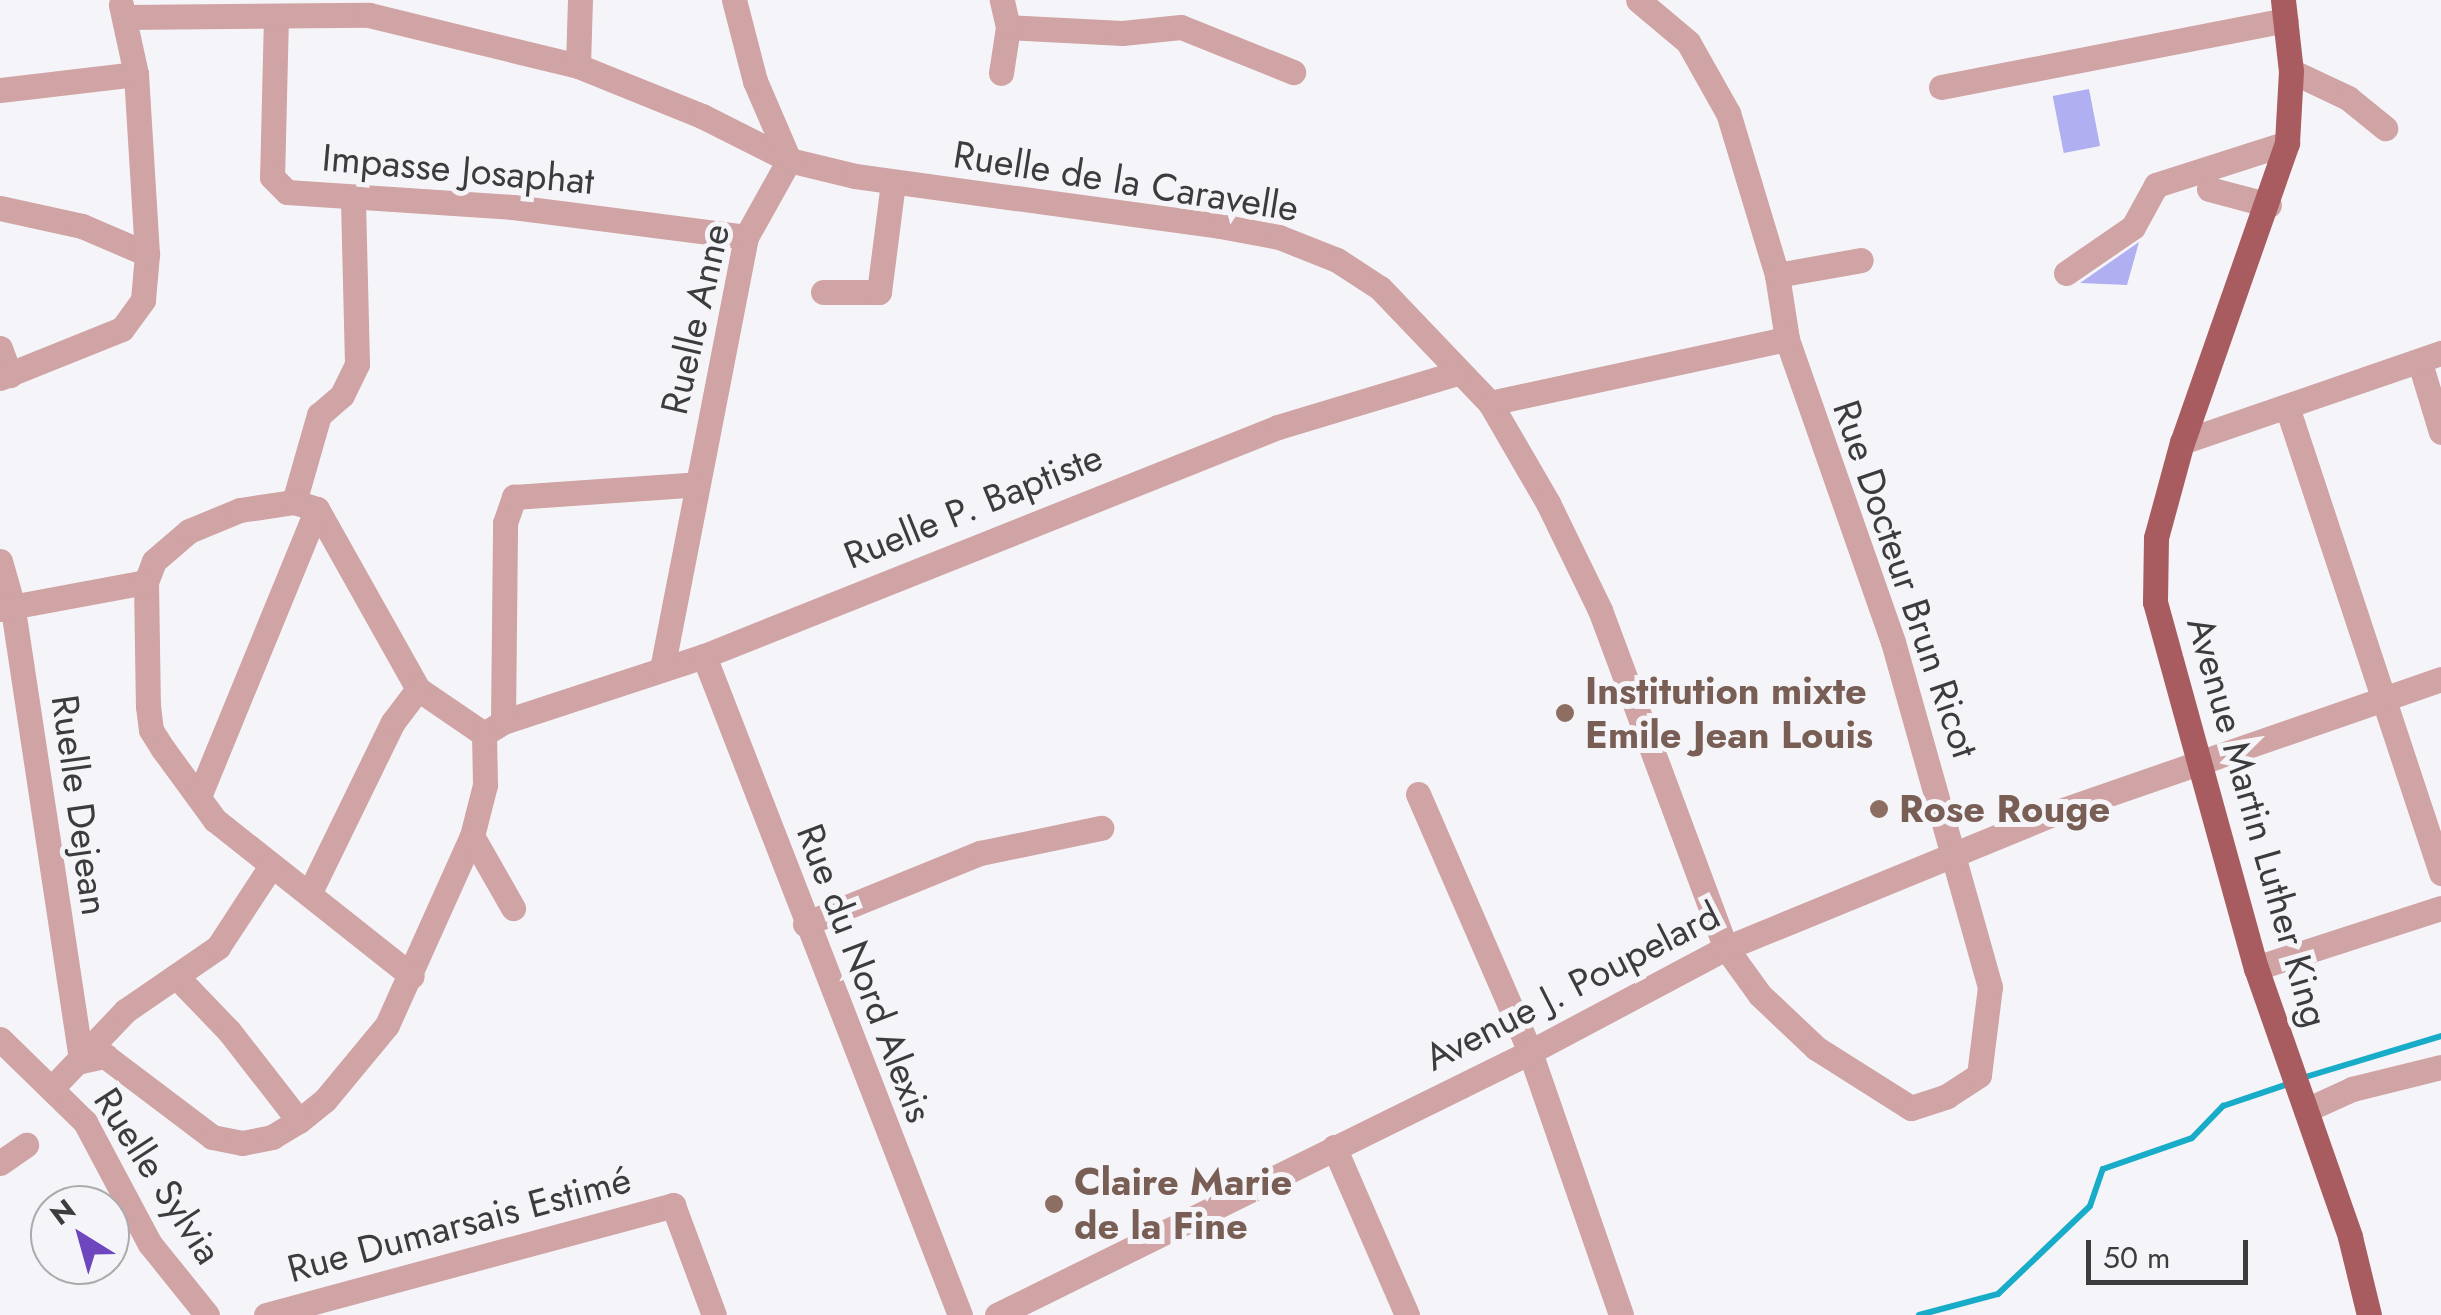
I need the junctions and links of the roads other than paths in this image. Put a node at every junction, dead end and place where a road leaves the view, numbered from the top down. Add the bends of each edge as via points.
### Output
1 (580, 0) edge
2 (734, 0) edge
3 (1002, 0) edge
4 (1638, 0) edge
5 (122, 8) edge
6 (2284, 10) edge
7 (276, 16) junction
8 (1008, 27) junction
9 (578, 66) junction
10 (2291, 71) junction
11 (1293, 72) dead end
12 (1001, 73) dead end
13 (136, 74) junction
14 (1941, 87) dead end
15 (0, 90) edge
16 (2385, 128) dead end
17 (2287, 143) junction
18 (789, 160) junction
19 (893, 182) junction
20 (2209, 189) dead end
21 (353, 200) junction
22 (2269, 204) junction
23 (0, 208) edge
24 (746, 236) junction
25 (148, 254) junction
26 (1861, 260) dead end
27 (2066, 273) dead end
28 (1777, 275) junction
29 (822, 292) dead end
30 (1787, 339) junction
31 (0, 348) edge
32 (2430, 358) edge
33 (1457, 372) junction
34 (5, 377) edge
35 (1490, 403) junction
36 (2287, 407) junction
37 (2441, 432) edge
38 (2182, 442) junction
39 (698, 484) junction
40 (305, 506) junction
41 (0, 561) edge
42 (146, 582) junction
43 (6, 606) edge
44 (704, 656) junction
45 (662, 669) junction
46 (2441, 679) edge
47 (418, 688) junction
48 (2384, 701) junction
49 (503, 725) junction
50 (2197, 763) junction
51 (200, 794) junction
52 (1418, 794) dead end
53 (1101, 828) dead end
54 (472, 836) junction
55 (1953, 852) junction
56 (271, 866) junction
57 (2441, 873) edge
58 (308, 894) junction
59 (513, 908) dead end
60 (2441, 908) edge
61 (805, 924) junction
62 (1726, 948) junction
63 (2256, 968) junction
64 (176, 976) junction
65 (412, 976) junction
66 (0, 1038) edge
67 (1530, 1052) junction
68 (80, 1061) junction
69 (2441, 1067) edge
70 (54, 1087) junction
71 (2305, 1107) junction
72 (299, 1120) junction
73 (26, 1145) dead end
74 (1334, 1147) junction
75 (0, 1162) edge
76 (206, 1315) edge
77 (266, 1315) edge
78 (714, 1315) edge
79 (960, 1315) edge
80 (997, 1315) edge
81 (1407, 1315) edge
82 (1622, 1315) edge
83 (2369, 1315) edge

1 - 9 street
2 - 18 street via 755,81
3 - 8 street
4 - 28 street, Rue Docteur Brun Ricot via 1688,42 1721,99
5 - 7 street, Ruelle de la Caravelle
5 - 13 street
6 - 10 main road, Avenue Martin Luther King
6 - 14 street
7 - 9 street, Ruelle de la Caravelle via 370,15
7 - 21 street, Impasse Josaphat via 272,177 287,192
8 - 11 street via 1181,27
8 - 12 street
9 - 18 street, Ruelle de la Caravelle
10 - 16 street via 2348,98
10 - 17 main road, Avenue Martin Luther King
13 - 15 street
13 - 25 street
17 - 22 main road, Avenue Martin Luther King
17 - 27 street via 2156,185 2133,226
18 - 19 street, Ruelle de la Caravelle
18 - 24 street, Ruelle Anne
19 - 29 street via 879,292
19 - 33 street, Ruelle de la Caravelle via 1279,237 1338,260 1380,288
20 - 22 street
21 - 24 street, Impasse Josaphat via 513,207
21 - 40 street via 357,364 342,395 319,415
22 - 38 main road, Avenue Martin Luther King
23 - 25 street via 82,226
24 - 39 street, Ruelle Anne
25 - 34 street via 143,300 122,330
26 - 28 street
28 - 30 street, Rue Docteur Brun Ricot
30 - 35 street
30 - 55 street, Rue Docteur Brun Ricot via 1893,642
31 - 34 street
32 - 36 street
32 - 37 street
33 - 35 street, Ruelle de la Caravelle
33 - 44 street, Ruelle P. Baptiste via 1094,496
35 - 62 street, Ruelle de la Caravelle via 1600,610
36 - 38 street
36 - 48 street
38 - 50 main road, Avenue Martin Luther King via 2156,538 2155,602
39 - 45 street, Ruelle Anne
39 - 49 street via 514,497 505,523
40 - 42 street via 240,510 190,531 154,562
40 - 47 street
40 - 51 street
41 - 43 street, Ruelle Dejean
42 - 43 street
42 - 51 street via 151,730
43 - 68 street, Ruelle Dejean
44 - 45 street, Ruelle P. Baptiste
44 - 61 street, Rue du Nord Alexis
45 - 49 street, Ruelle P. Baptiste
46 - 48 street, Avenue J. Poupelard
47 - 49 street
47 - 58 street via 393,722
48 - 50 street, Avenue J. Poupelard
48 - 57 street
49 - 54 street
50 - 55 street, Avenue J. Poupelard
50 - 63 main road, Avenue Martin Luther King
51 - 56 street via 216,820
52 - 67 street
53 - 61 street via 980,853
54 - 59 street
54 - 65 street
55 - 62 street, Avenue J. Poupelard
55 - 62 street, Rue Docteur Brun Ricot via 1990,987 1979,1075 1947,1096 1911,1108 1816,1048 1760,995
56 - 58 street
56 - 64 street via 218,947
58 - 65 street
60 - 63 street
61 - 79 street, Rue du Nord Alexis
62 - 67 street, Avenue J. Poupelard
63 - 71 main road, Avenue Martin Luther King
64 - 68 street via 125,1011
64 - 72 street via 230,1031
65 - 72 street via 358,1064
66 - 70 street, Ruelle Sylvia
67 - 74 street, Avenue J. Poupelard
67 - 82 street
68 - 70 street
68 - 72 street via 105,1056 212,1137 242,1143 272,1137
69 - 71 street
70 - 76 street, Ruelle Sylvia via 94,1136 150,1244
71 - 83 main road, Avenue Martin Luther King
73 - 75 street
74 - 80 street, Avenue J. Poupelard
74 - 81 street
77 - 78 street, Rue Dumarsais Estimé via 673,1205

